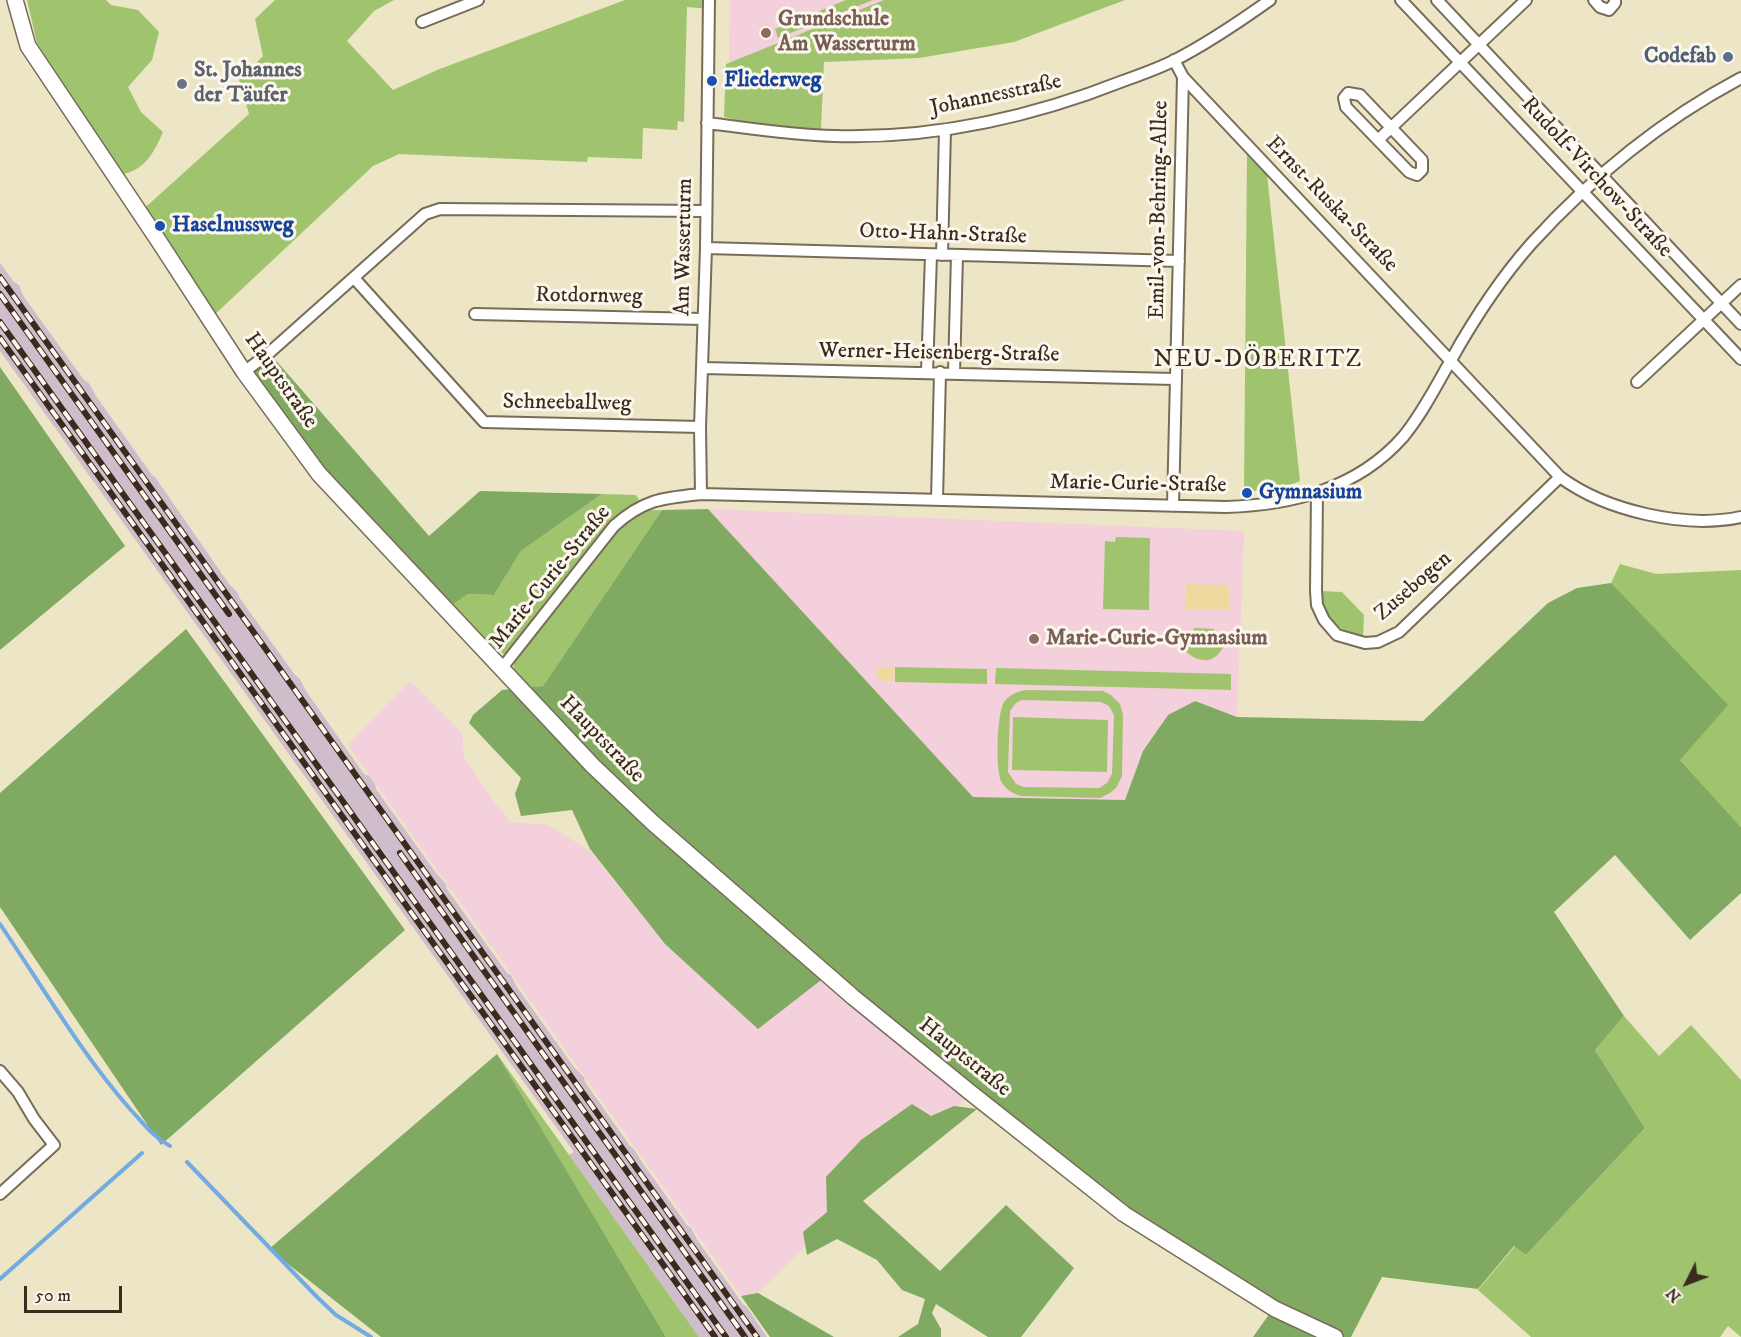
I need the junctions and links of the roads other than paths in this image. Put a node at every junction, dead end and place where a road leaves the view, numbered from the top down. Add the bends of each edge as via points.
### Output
1 (15, 0) edge
2 (478, 0) edge
3 (709, 0) edge
4 (1270, 0) edge
5 (1401, 0) edge
6 (1437, 0) edge
7 (1526, 0) edge
8 (1594, 0) edge
9 (1615, 0) edge
10 (422, 22) dead end
11 (1479, 44) junction
12 (1174, 60) junction
13 (1460, 62) junction
14 (1182, 77) junction
15 (1741, 78) edge
16 (707, 123) junction
17 (1391, 127) junction
18 (945, 129) junction
19 (1378, 140) junction
20 (1601, 175) junction
21 (1582, 193) junction
22 (706, 211) junction
23 (706, 248) junction
24 (936, 255) junction
25 (957, 255) junction
26 (1179, 261) junction
27 (354, 278) junction
28 (1741, 285) edge
29 (1722, 302) junction
30 (475, 314) dead end
31 (702, 319) junction
32 (1704, 320) junction
33 (1741, 324) edge
34 (1741, 359) edge
35 (1451, 360) junction
36 (702, 368) junction
37 (244, 372) junction
38 (927, 372) junction
39 (940, 372) junction
40 (954, 373) junction
41 (1175, 379) junction
42 (1637, 382) dead end
43 (700, 427) junction
44 (1560, 477) junction
45 (1317, 493) junction
46 (701, 494) junction
47 (936, 500) junction
48 (1173, 506) junction
49 (1741, 517) edge
50 (502, 668) junction
51 (0, 1071) edge
52 (0, 1194) edge
53 (1335, 1337) edge

1 - 37 street, Hauptstraße via 28,45
2 - 10 street
3 - 16 street, Am Wasserturm
4 - 12 street, Johannesstraße
5 - 13 street, Rudolf-Virchow-Straße
6 - 11 street, Rudolf-Virchow-Straße
7 - 11 street
8 - 9 street via 1609,10
11 - 13 street
11 - 20 street, Rudolf-Virchow-Straße
12 - 14 street, Emil-von-Behring-Allee
12 - 18 street, Johannesstraße via 1059,104 1019,116
13 - 17 street
13 - 21 street, Rudolf-Virchow-Straße
14 - 26 street, Emil-von-Behring-Allee
14 - 35 street, Ernst-Ruska-Straße
15 - 20 street, Marie-Curie-Straße via 1675,117
16 - 18 street, Johannesstraße via 836,136
16 - 22 street, Am Wasserturm
17 - 19 street
17 - 19 street via 1422,160 1422,170 1417,175
17 - 19 street via 1360,95 1348,93 1344,98 1346,107
18 - 24 street
20 - 21 street, Marie-Curie-Straße
20 - 29 street, Rudolf-Virchow-Straße
21 - 32 street, Rudolf-Virchow-Straße
21 - 35 street, Marie-Curie-Straße via 1523,254 1486,301
22 - 23 street, Am Wasserturm
22 - 27 street via 440,209 425,214
23 - 24 street, Otto-Hahn-Straße
23 - 31 street, Am Wasserturm
24 - 25 street, Otto-Hahn-Straße
24 - 38 street
25 - 26 street, Otto-Hahn-Straße
25 - 40 street
26 - 41 street, Emil-von-Behring-Allee
27 - 37 street
27 - 43 street, Schneeballweg via 484,422
28 - 29 street
29 - 32 street
29 - 33 street, Rudolf-Virchow-Straße
30 - 31 street, Rotdornweg
31 - 36 street, Am Wasserturm
32 - 34 street, Rudolf-Virchow-Straße
32 - 42 street
35 - 44 street, Ernst-Ruska-Straße
35 - 45 street, Marie-Curie-Straße via 1402,437 1373,464
36 - 38 street, Werner-Heisenberg-Straße
36 - 43 street, Am Wasserturm
37 - 50 street, Hauptstraße via 319,474
38 - 39 street, Werner-Heisenberg-Straße
39 - 40 street, Werner-Heisenberg-Straße
39 - 47 street
40 - 41 street, Werner-Heisenberg-Straße
41 - 48 street, Emil-von-Behring-Allee
43 - 46 street, Am Wasserturm
44 - 45 street, Zusebogen via 1399,632 1378,642 1365,643 1337,634 1317,605
44 - 49 street, Ernst-Ruska-Straße via 1592,496 1673,519
45 - 48 street, Marie-Curie-Straße via 1273,504
46 - 47 street, Marie-Curie-Straße
46 - 50 street, Marie-Curie-Straße via 646,504 614,526
47 - 48 street, Marie-Curie-Straße
50 - 53 street, Hauptstraße via 593,766 652,822 971,1093 1148,1231 1275,1309
51 - 52 street via 54,1145

